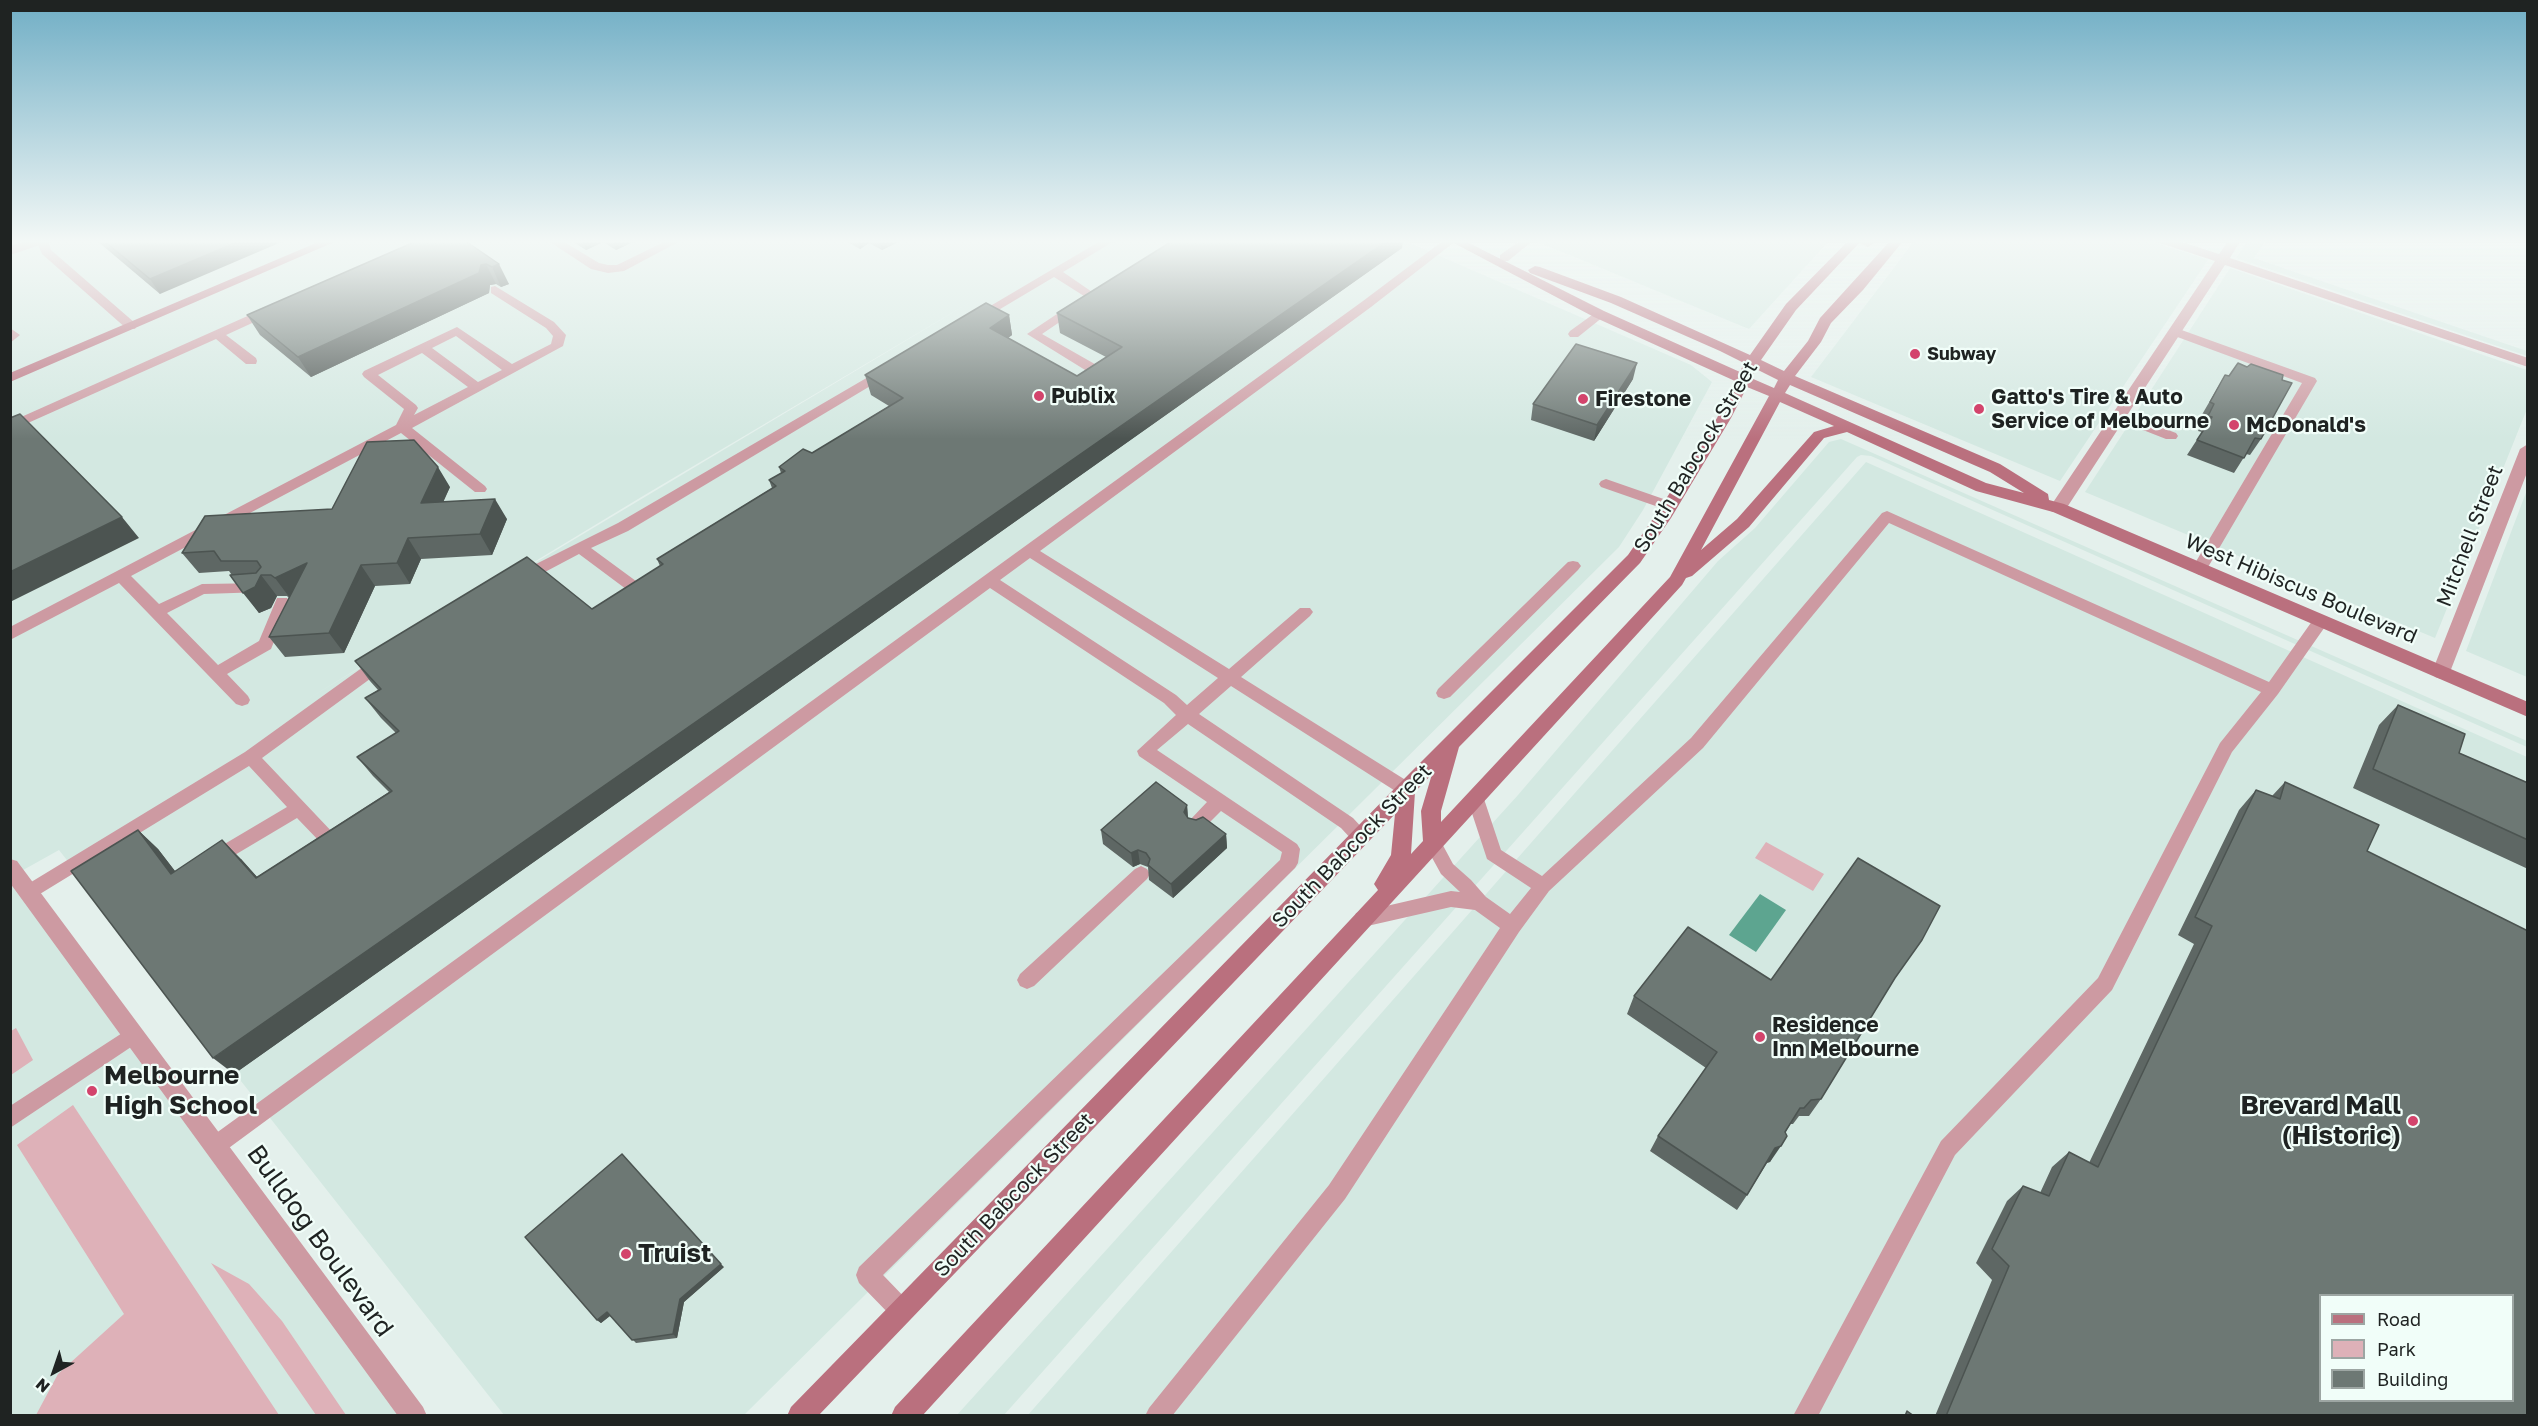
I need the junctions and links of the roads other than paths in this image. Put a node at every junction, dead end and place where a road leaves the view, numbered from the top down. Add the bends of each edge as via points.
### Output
1 (109, 307) edge
2 (177, 307) edge
3 (279, 307) edge
4 (521, 307) edge
5 (995, 307) edge
6 (1077, 307) edge
7 (1364, 307) edge
8 (1584, 307) edge
9 (1630, 307) edge
10 (1791, 307) edge
11 (1839, 307) edge
12 (2192, 307) edge
13 (2362, 307) edge
14 (1599, 314) junction
15 (131, 326) junction
16 (959, 328) edge
17 (10, 332) edge
18 (2176, 332) junction
19 (217, 334) junction
20 (1574, 334) dead end
21 (10, 339) edge
22 (423, 348) junction
23 (251, 361) dead end
24 (901, 362) edge
25 (1752, 362) junction
26 (2528, 363) edge
27 (511, 370) junction
28 (1095, 370) edge
29 (10, 378) edge
30 (1786, 378) junction
31 (1744, 379) junction
32 (478, 388) junction
33 (1778, 395) junction
34 (2120, 416) junction
35 (10, 427) edge
36 (402, 427) junction
37 (1848, 427) junction
38 (2171, 436) dead end
39 (2528, 449) edge
40 (1606, 484) dead end
41 (480, 489) dead end
42 (1670, 506) junction
43 (2058, 508) junction
44 (580, 546) junction
45 (1030, 551) junction
46 (1573, 566) dead end
47 (2199, 570) junction
48 (121, 575) junction
49 (989, 580) junction
50 (1676, 581) junction
51 (266, 587) edge
52 (504, 588) edge
53 (635, 588) edge
54 (282, 602) edge
55 (157, 612) junction
56 (1305, 612) dead end
57 (2321, 621) junction
58 (10, 634) edge
59 (396, 653) edge
60 (2440, 672) junction
61 (216, 673) junction
62 (1231, 676) junction
63 (2272, 690) junction
64 (1444, 693) dead end
65 (242, 700) dead end
66 (2528, 710) edge
67 (1186, 714) junction
68 (1451, 743) junction
69 (251, 758) junction
70 (1406, 789) junction
71 (1476, 798) junction
72 (1219, 801) junction
73 (299, 808) junction
74 (1196, 825) edge
75 (1360, 837) junction
76 (328, 839) edge
77 (1433, 843) junction
78 (10, 867) edge
79 (195, 871) edge
80 (1141, 873) edge
81 (1543, 886) junction
82 (29, 892) junction
83 (1479, 903) junction
84 (1363, 919) junction
85 (1512, 926) junction
86 (1028, 980) dead end
87 (134, 1035) junction
88 (10, 1118) edge
89 (215, 1146) junction
90 (902, 1311) junction
91 (414, 1416) edge
92 (800, 1416) edge
93 (904, 1416) edge
94 (1157, 1416) edge
95 (1805, 1416) edge

1 - 15 lane
2 - 15 main road
3 - 19 lane
4 - 27 lane via 560,335 557,346
5 - 16 lane
6 - 28 lane via 1033,334
7 - 45 lane
8 - 14 main road, West Hibiscus Boulevard
9 - 25 main road, West Hibiscus Boulevard
10 - 25 main road, South Babcock Street
11 - 30 main road, South Babcock Street
12 - 18 street
13 - 26 street
14 - 20 lane
14 - 31 main road, West Hibiscus Boulevard
15 - 29 main road
17 - 21 lane via 14,335
18 - 34 street
18 - 47 lane via 2310,381
19 - 23 lane
19 - 35 lane
22 - 27 lane via 457,332
22 - 32 lane
22 - 36 lane via 369,374 411,408
24 - 44 lane via 623,527
25 - 30 main road, West Hibiscus Boulevard
25 - 31 main road, South Babcock Street
27 - 32 lane
30 - 33 main road, South Babcock Street
30 - 43 main road, West Hibiscus Boulevard via 1995,468
31 - 33 main road, West Hibiscus Boulevard
31 - 42 main road, South Babcock Street
32 - 36 lane
33 - 37 main road, West Hibiscus Boulevard
33 - 50 main road, South Babcock Street
34 - 38 lane
34 - 43 street
36 - 41 lane
36 - 48 lane
37 - 43 main road, West Hibiscus Boulevard via 1981,487
37 - 50 main road via 1819,435 1743,523
39 - 60 street, Mitchell Street
40 - 42 lane
42 - 68 main road, South Babcock Street via 1634,559
43 - 47 main road, West Hibiscus Boulevard
44 - 52 lane
44 - 53 lane
45 - 49 lane
45 - 62 lane
46 - 64 lane
47 - 57 main road, West Hibiscus Boulevard
48 - 55 lane
48 - 58 lane
49 - 67 lane via 1170,699
49 - 89 lane
50 - 71 main road, South Babcock Street
51 - 55 lane via 202,589
54 - 61 lane via 265,645
55 - 61 lane
56 - 62 lane
57 - 60 main road, West Hibiscus Boulevard
57 - 63 lane
59 - 69 lane
60 - 66 main road, West Hibiscus Boulevard
61 - 65 lane
62 - 67 lane
62 - 70 lane
63 - 81 lane via 1887,516 1696,743
63 - 95 lane via 2226,748 2105,984 1948,1148
67 - 72 lane via 1145,751
67 - 75 lane via 1323,806
68 - 70 main road, South Babcock Street
68 - 77 main road via 1431,812
69 - 73 lane
69 - 82 lane
70 - 75 main road, South Babcock Street
70 - 84 main road via 1401,856
71 - 77 main road, South Babcock Street
71 - 81 lane via 1493,854
72 - 74 lane
72 - 90 lane via 1291,849 1289,863 867,1275
73 - 76 lane
73 - 79 lane
75 - 90 main road, South Babcock Street
77 - 83 lane via 1447,870
77 - 84 main road, South Babcock Street
78 - 82 street, Bulldog Boulevard
80 - 86 lane
81 - 85 lane
82 - 87 street, Bulldog Boulevard
83 - 84 lane via 1451,899
83 - 85 lane
84 - 93 main road, South Babcock Street
85 - 94 lane via 1337,1192
87 - 88 lane
87 - 89 street, Bulldog Boulevard
89 - 91 street, Bulldog Boulevard
90 - 92 main road, South Babcock Street

